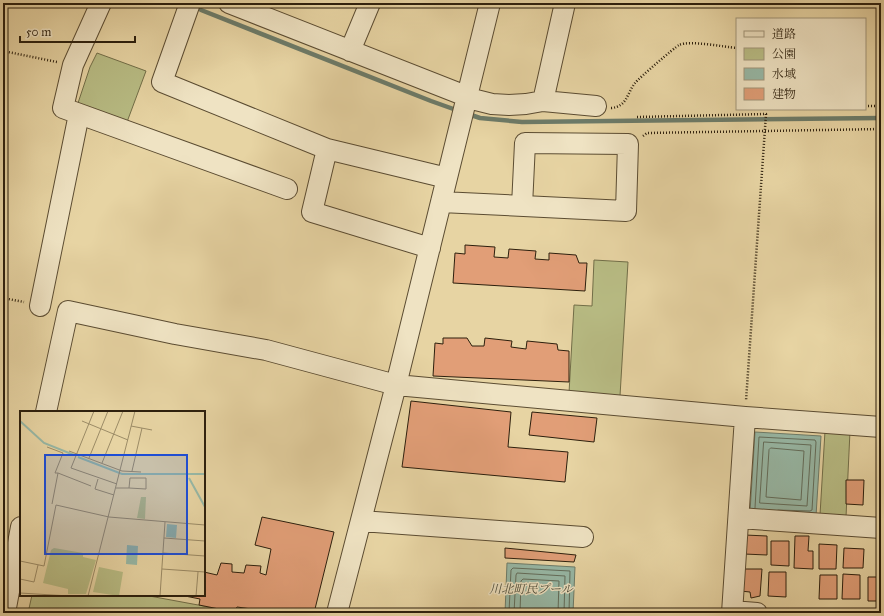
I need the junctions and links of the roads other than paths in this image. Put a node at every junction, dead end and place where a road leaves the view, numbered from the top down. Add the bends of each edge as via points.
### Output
1 (101, 3) edge
2 (190, 3) edge
3 (229, 3) edge
4 (370, 3) edge
5 (490, 3) edge
6 (565, 3) edge
7 (273, 11) edge
8 (350, 51) junction
9 (543, 100) junction
10 (596, 106) road end
11 (464, 109) junction
12 (79, 114) junction
13 (327, 149) junction
14 (447, 178) junction
15 (287, 189) dead end
16 (441, 202) junction
17 (522, 206) junction
18 (430, 248) junction
19 (40, 306) dead end
20 (396, 385) junction
21 (46, 411) edge
22 (745, 417) junction
23 (881, 427) edge
24 (739, 518) junction
25 (361, 521) junction
26 (881, 528) edge
27 (20, 532) edge
28 (583, 537) dead end
29 (732, 612) edge
30 (5, 613) edge
31 (337, 613) edge
32 (757, 613) edge

1 - 12 street via 73,65 63,108
2 - 13 street via 162,82
3 - 7 street
4 - 8 street
5 - 11 street
6 - 9 street
7 - 8 street
8 - 11 street
9 - 10 street
9 - 11 street via 526,104 492,104 476,100
11 - 14 street
12 - 15 street
12 - 19 street
13 - 14 street
13 - 18 street via 312,212
14 - 16 street
16 - 17 street
16 - 18 street
17 - 17 street via 626,211 628,144 525,143
18 - 20 street
20 - 21 street via 266,350 68,311
20 - 22 street
20 - 25 street
22 - 23 street
22 - 24 street
24 - 26 street
24 - 29 street
25 - 28 street
25 - 31 street
27 - 30 street
29 - 32 street

